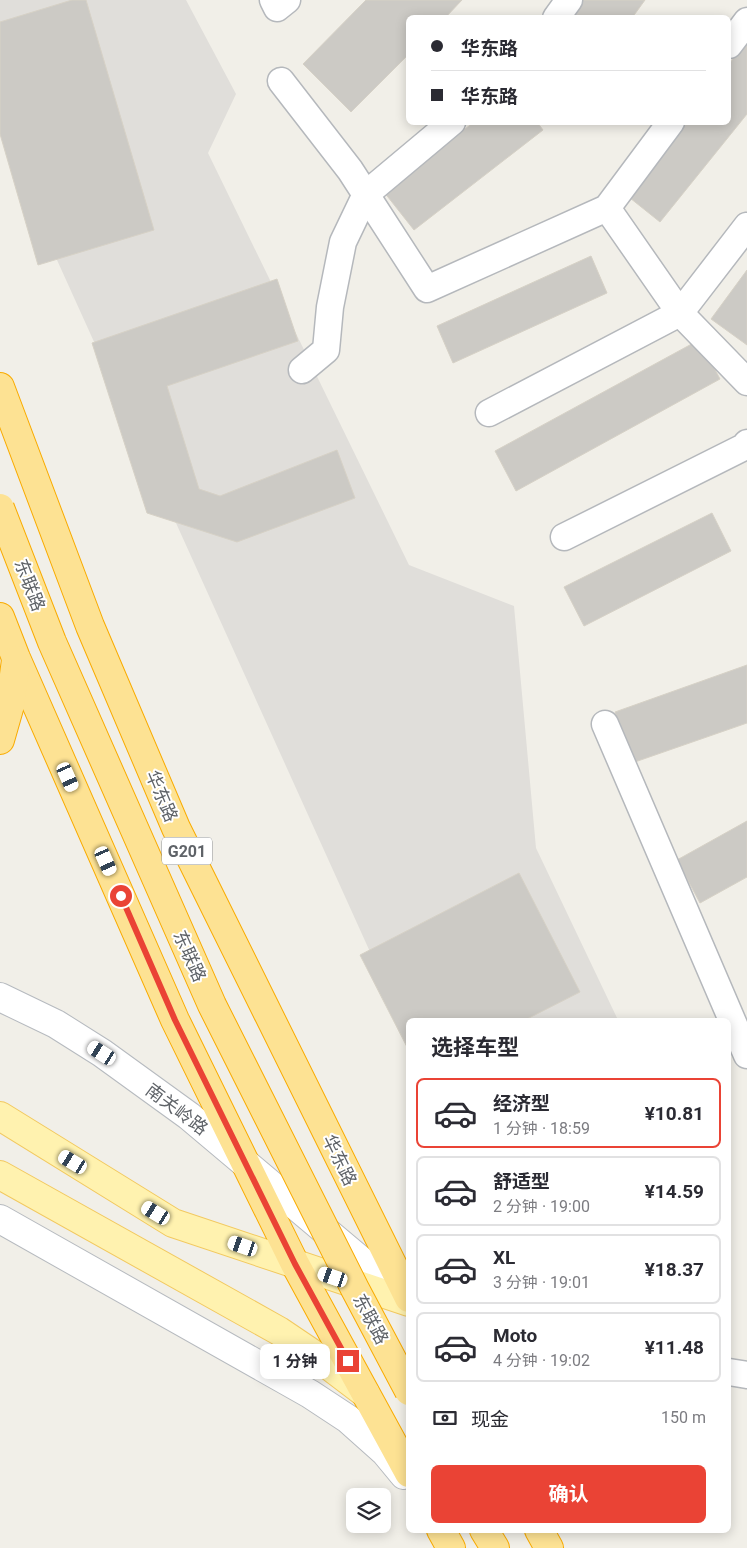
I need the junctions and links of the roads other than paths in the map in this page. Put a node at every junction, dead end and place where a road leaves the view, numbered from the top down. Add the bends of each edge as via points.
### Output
1 (273, 0) edge
2 (288, 0) edge
3 (569, 0) edge
4 (558, 15) edge
5 (747, 21) edge
6 (731, 42) edge
7 (281, 81) dead end
8 (448, 125) edge
9 (669, 125) edge
10 (366, 194) junction
11 (607, 208) junction
12 (747, 226) edge
13 (680, 313) junction
14 (302, 370) dead end
15 (747, 382) edge
16 (0, 387) edge
17 (489, 413) dead end
18 (747, 443) edge
19 (0, 508) edge
20 (564, 537) dead end
21 (0, 617) edge
22 (16, 658) junction
23 (605, 724) dead end
24 (0, 740) edge
25 (0, 997) edge
26 (747, 1055) edge
27 (0, 1116) edge
28 (246, 1163) junction
29 (0, 1175) edge
30 (0, 1219) edge
31 (295, 1264) junction
32 (406, 1294) edge
33 (406, 1297) edge
34 (406, 1299) edge
35 (731, 1372) edge
36 (747, 1376) edge
37 (406, 1386) edge
38 (365, 1393) junction
39 (406, 1468) edge
40 (406, 1476) edge
41 (443, 1533) edge
42 (486, 1533) edge
43 (541, 1533) edge
44 (452, 1548) edge
45 (495, 1548) edge
46 (549, 1548) edge

1 - 2 street via 277,8
3 - 4 street
5 - 6 street
7 - 10 street
8 - 10 street
9 - 11 street
10 - 11 street via 428,289
10 - 14 street via 343,242 330,307 326,350
11 - 13 street
12 - 13 street
13 - 15 street
13 - 17 street
16 - 32 highway, 华东路 / G201 via 90,626 176,828
18 - 20 street
19 - 37 highway, 东联路, bridge via 52,642 212,1005
21 - 22 highway
22 - 24 highway via 10,705
22 - 28 highway via 175,1020
23 - 26 street
25 - 28 street, 南关岭路 via 56,1024 102,1053 189,1116
27 - 31 main road via 173,1223
28 - 31 highway
28 - 33 street, 南关岭路
29 - 38 main road via 279,1331
30 - 40 street via 310,1394 348,1419 385,1452
31 - 34 main road
31 - 38 highway
35 - 36 street
38 - 39 highway
41 - 44 highway
42 - 45 highway
43 - 46 highway

